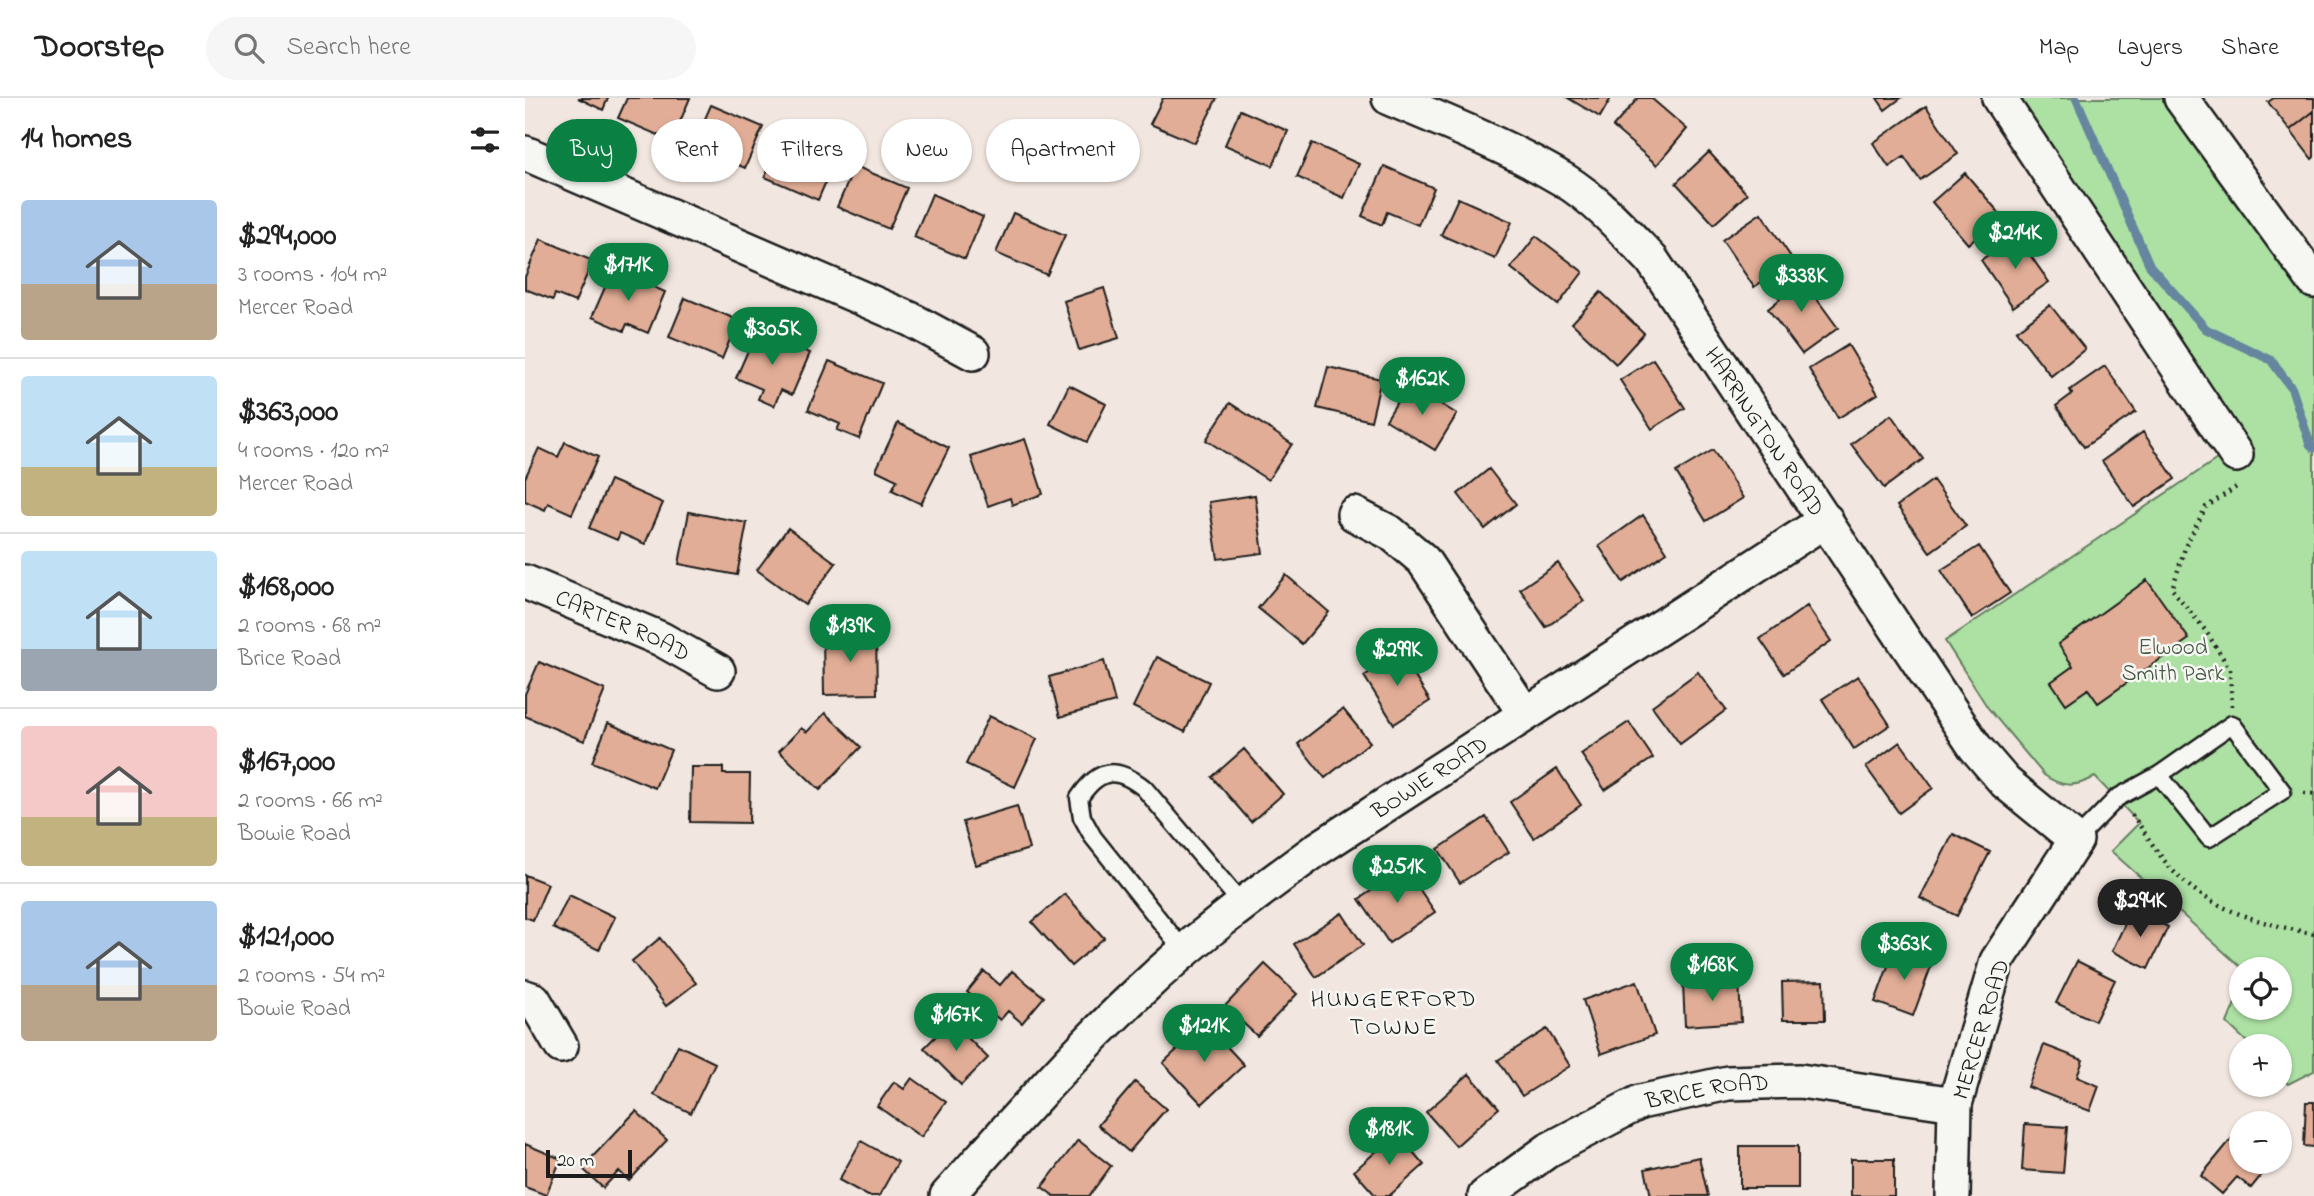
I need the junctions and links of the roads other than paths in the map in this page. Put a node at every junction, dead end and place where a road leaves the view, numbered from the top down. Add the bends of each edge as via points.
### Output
1 (1389, 98) edge
2 (1999, 98) edge
3 (2181, 98) edge
4 (525, 153) edge
5 (2314, 281) edge
6 (973, 353) dead end
7 (2236, 454) road end
8 (1354, 514) dead end
9 (1826, 520) junction
10 (525, 582) edge
11 (718, 671) dead end
12 (1525, 714) junction
13 (2159, 775) junction
14 (2076, 840) junction
15 (1243, 904) junction
16 (1184, 951) junction
17 (525, 997) edge
18 (561, 1046) dead end
19 (1955, 1104) junction
20 (947, 1196) edge
21 (1485, 1196) edge
22 (1952, 1196) edge

1 - 9 street, HARRINGTON ROAD via 1565,181 1604,211 1652,260
2 - 7 street
3 - 5 street
4 - 6 street via 910,320
8 - 12 street via 1391,533 1423,560
9 - 12 street, BOWIE ROAD
9 - 14 street, HARRINGTON ROAD via 1975,747 2005,782
10 - 11 street, CARTER ROAD via 661,639
12 - 15 street, BOWIE ROAD via 1315,850
13 - 13 lane via 2209,838 2282,791 2232,724
13 - 14 lane via 2117,798
14 - 19 street, MERCER ROAD via 1997,961
15 - 16 street, BOWIE ROAD
15 - 16 lane via 1137,783 1111,772 1091,780 1079,798 1082,817
16 - 20 street, BOWIE ROAD via 1037,1094
17 - 18 street via 534,1000
19 - 21 street, BRICE ROAD via 1800,1081 1728,1083 1640,1102 1550,1149
19 - 22 street, MERCER ROAD

